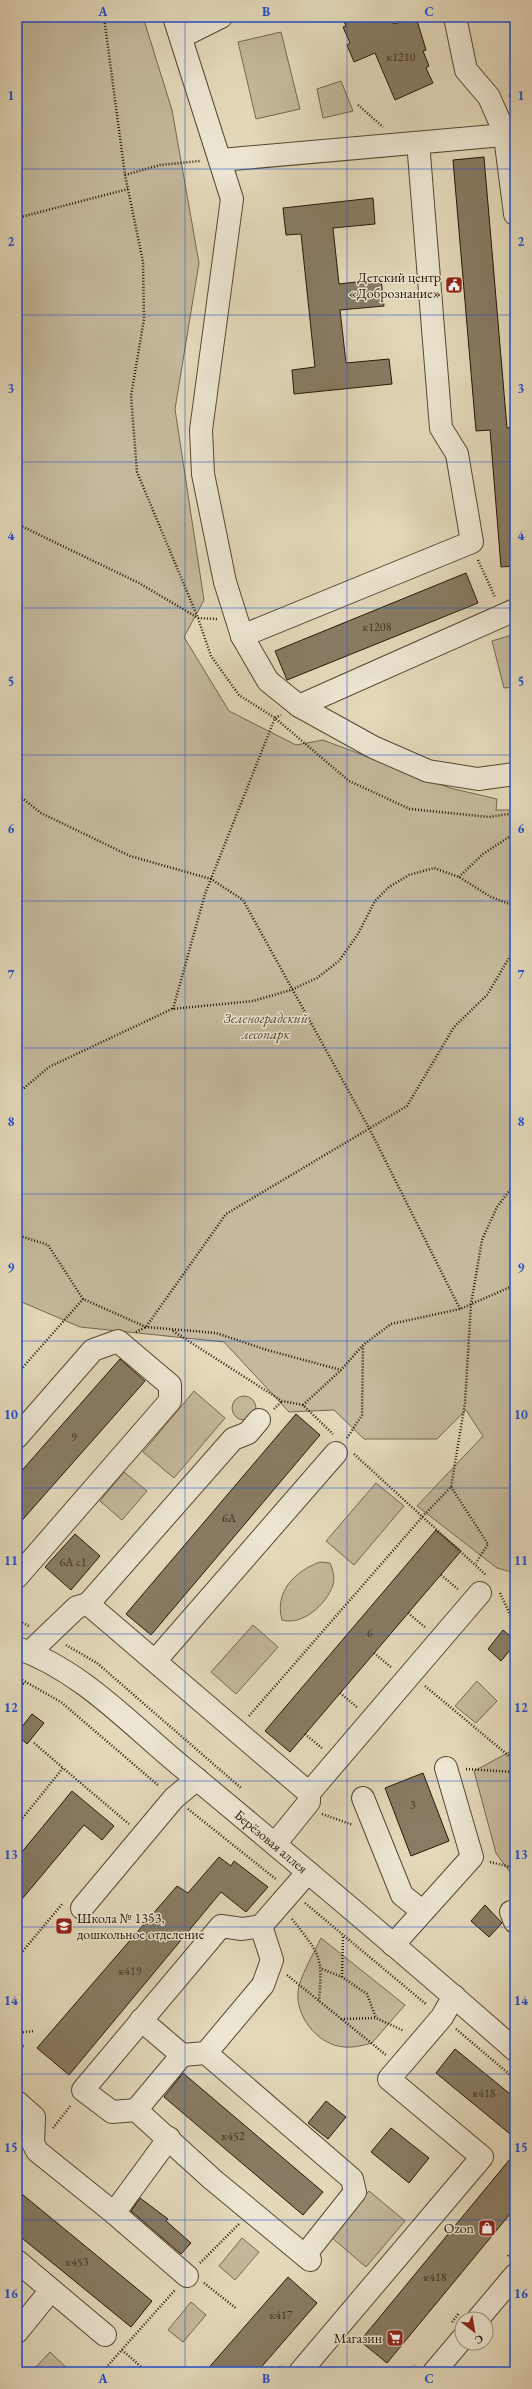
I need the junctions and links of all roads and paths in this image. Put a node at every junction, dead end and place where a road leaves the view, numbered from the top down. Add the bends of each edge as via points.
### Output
1 (104, 17) edge
2 (174, 17) edge
3 (221, 17) edge
4 (455, 17) edge
5 (181, 37) junction
6 (507, 133) edge
7 (419, 154) dead end
8 (221, 160) junction
9 (128, 189) dead end
10 (515, 214) edge
11 (17, 218) edge
12 (17, 524) edge
13 (472, 542) junction
14 (509, 612) edge
15 (239, 628) junction
16 (299, 706) junction
17 (515, 774) edge
18 (17, 794) edge
19 (515, 833) edge
20 (459, 877) junction
21 (212, 879) junction
22 (515, 906) edge
23 (515, 952) edge
24 (291, 990) junction
25 (172, 1009) junction
26 (17, 1094) edge
27 (369, 1128) junction
28 (515, 1183) edge
29 (17, 1235) edge
30 (515, 1285) edge
31 (83, 1299) junction
32 (471, 1304) junction
33 (460, 1309) junction
34 (146, 1328) junction
35 (171, 1330) junction
36 (118, 1341) junction
37 (363, 1345) junction
38 (341, 1370) junction
39 (17, 1374) edge
40 (282, 1401) junction
41 (303, 1405) junction
42 (277, 1406) dead end
43 (259, 1420) dead end
44 (17, 1437) edge
45 (340, 1448) junction
46 (451, 1487) junction
47 (424, 1515) junction
48 (476, 1563) junction
49 (17, 1578) edge
50 (490, 1588) junction
51 (88, 1604) junction
52 (515, 1625) edge
53 (23, 1650) edge
54 (155, 1661) junction
55 (410, 1674) junction
56 (17, 1677) edge
57 (27, 1683) junction
58 (17, 1685) edge
59 (237, 1730) junction
60 (34, 1743) dead end
61 (515, 1761) edge
62 (63, 1768) junction
63 (446, 1768) joint
64 (515, 1772) edge
65 (197, 1779) junction
66 (174, 1798) junction
67 (309, 1798) junction
68 (363, 1798) dead end
69 (17, 1825) edge
70 (377, 1833) junction
71 (143, 1836) junction
72 (275, 1844) junction
73 (472, 1857) junction
74 (515, 1868) edge
75 (308, 1872) junction
76 (287, 1899) junction
77 (82, 1908) dead end
78 (422, 1911) junction
79 (262, 1926) junction
80 (343, 1938) junction
81 (393, 1945) junction
82 (272, 1960) junction
83 (322, 1969) junction
84 (342, 1977) junction
85 (454, 1996) junction
86 (318, 2002) junction
87 (442, 2017) junction
88 (376, 2018) junction
89 (341, 2019) junction
90 (141, 2020) junction
91 (33, 2031) dead end
92 (17, 2033) edge
93 (422, 2041) junction
94 (17, 2044) edge
95 (25, 2047) dead end
96 (515, 2050) edge
97 (206, 2053) junction
98 (182, 2055) junction
99 (400, 2067) junction
100 (515, 2079) edge
101 (17, 2102) edge
102 (136, 2110) junction
103 (169, 2138) junction
104 (114, 2213) junction
105 (17, 2261) edge
106 (515, 2275) edge
107 (187, 2276) joint
108 (52, 2290) junction
109 (237, 2309) dead end
110 (485, 2311) edge
111 (17, 2332) edge
112 (105, 2335) joint
113 (454, 2348) edge
114 (147, 2372) edge
115 (300, 2372) edge
116 (434, 2372) edge

1 - 8 path via 125,174 160,165
2 - 5 street
3 - 5 street
4 - 6 street via 466,70 489,97
5 - 8 street
6 - 8 street
6 - 10 street
7 - 13 street via 441,428 457,454
8 - 15 street via 232,199 201,430 203,474 225,582
9 - 11 path
12 - 15 path via 139,583 198,618
13 - 14 path
13 - 15 street
14 - 16 street
15 - 16 street via 268,681
16 - 17 street via 373,747 428,771 478,778
16 - 21 path via 275,718
18 - 21 path via 41,814 130,856
19 - 20 path via 483,854
20 - 22 path via 491,897
20 - 24 path via 434,868 409,875 389,887 375,901 358,934 339,961 317,978
21 - 24 path via 242,900
21 - 25 path
23 - 27 path via 487,995 454,1027 407,1106
24 - 25 path via 253,1001
24 - 27 path
25 - 26 path via 49,1067
27 - 33 path
27 - 34 path via 226,1214
28 - 32 path via 497,1207 482,1240
29 - 31 path via 48,1245
30 - 32 path
31 - 34 path
31 - 39 path
32 - 33 path
32 - 46 path via 465,1403
33 - 37 path via 391,1324
34 - 35 path
34 - 36 path
35 - 38 path via 216,1333
35 - 40 path
36 - 44 street via 93,1350
36 - 49 street via 170,1385 170,1402
37 - 38 path
37 - 45 path via 362,1415
38 - 41 path
40 - 41 path
40 - 42 path
41 - 45 path
43 - 51 street via 248,1432 233,1439
45 - 47 path
45 - 54 street
46 - 47 path
46 - 48 path via 488,1544
47 - 48 path
47 - 59 path
48 - 50 path
50 - 52 path
50 - 55 street
51 - 53 street via 77,1607
51 - 54 street
53 - 65 street, Берёзовая аллея via 75,1678 106,1701
54 - 59 street
55 - 61 path
55 - 67 street
56 - 57 path
57 - 58 path
57 - 66 path via 61,1702
59 - 67 street
60 - 62 path
62 - 69 path
62 - 71 path
63 - 64 path
63 - 73 street
65 - 66 street
65 - 72 street, Берёзовая аллея
66 - 71 street
66 - 76 path
67 - 70 path via 324,1816
67 - 72 street
68 - 70 street
70 - 78 street via 402,1895
71 - 77 street
72 - 75 street, Берёзовая аллея
73 - 74 path
73 - 78 street
75 - 76 street
75 - 81 street, Берёзовая аллея
76 - 79 street
76 - 80 path
76 - 83 path via 316,1950
78 - 81 street
79 - 82 street
79 - 90 street via 242,1929 221,1926
80 - 84 path
80 - 87 path
81 - 85 street, Берёзовая аллея
82 - 86 path
82 - 97 street via 263,1985
83 - 84 path
83 - 86 path
84 - 88 path via 367,1994
85 - 87 street
85 - 96 street, Берёзовая аллея
86 - 89 path
87 - 93 street
87 - 100 path
88 - 89 path
88 - 93 path
89 - 99 path
90 - 98 street
90 - 102 street via 83,2090 112,2112
91 - 92 path
93 - 99 street
94 - 95 path
97 - 98 street
97 - 103 street via 352,2179 355,2192 307,2257 212,2179
98 - 102 street
99 - 115 street via 389,2079 482,2157
101 - 104 street via 34,2117 33,2143 37,2151
102 - 103 street
103 - 104 street
104 - 107 street
105 - 108 street
106 - 110 street
107 - 109 path via 197,2277
108 - 111 street
108 - 112 street
112 - 114 path
113 - 116 street

